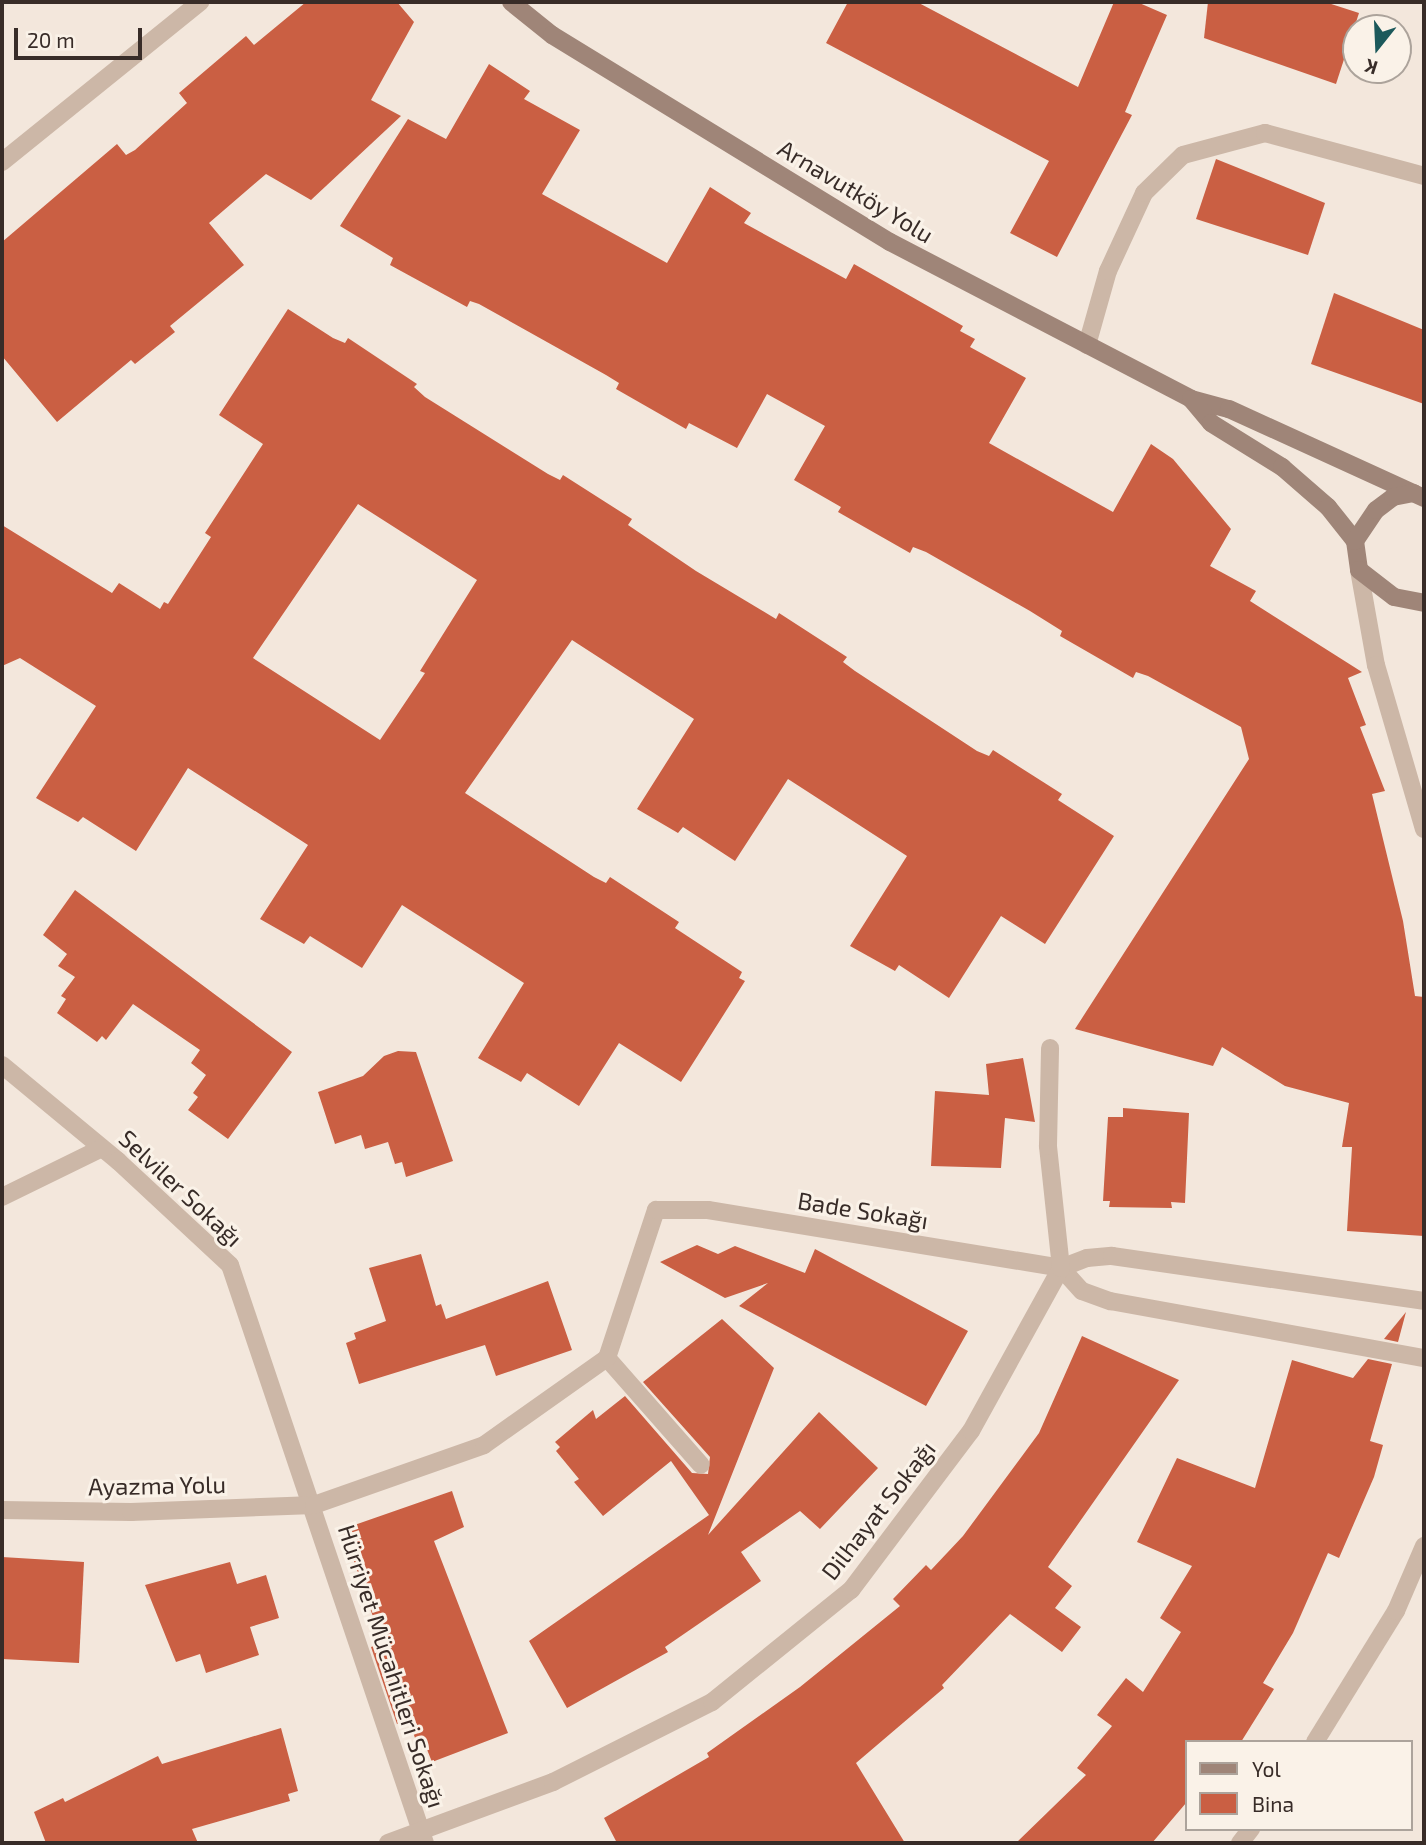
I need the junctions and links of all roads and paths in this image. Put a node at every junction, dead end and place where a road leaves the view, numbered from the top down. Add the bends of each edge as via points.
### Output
1 (200, 2) edge
2 (511, 2) edge
3 (2, 162) edge
4 (1424, 176) edge
5 (1087, 345) junction
6 (1191, 399) junction
7 (1419, 495) edge
8 (1355, 541) junction
9 (1360, 570) junction
10 (1424, 603) edge
11 (1424, 829) edge
12 (1050, 1048) dead end
13 (2, 1065) edge
14 (102, 1148) junction
15 (2, 1197) edge
16 (1061, 1268) junction
17 (1424, 1301) edge
18 (607, 1358) junction
19 (1424, 1358) edge
20 (701, 1465) dead end
21 (314, 1505) junction
22 (2, 1510) edge
23 (1424, 1546) edge
24 (1316, 1740) edge
25 (423, 1838) edge
26 (388, 1843) edge

1 - 3 street
2 - 5 main road, Arnavutköy Yolu via 552,35 890,242
4 - 5 street via 1265,132 1183,155 1144,193 1108,271
5 - 6 main road, Arnavutköy Yolu
6 - 7 main road via 1229,410
6 - 8 main road via 1211,424 1282,467 1328,508
7 - 8 main road via 1393,497 1376,510
8 - 9 main road
9 - 10 main road via 1394,597
9 - 11 street via 1376,666
12 - 16 street via 1048,1146
13 - 14 street, Selviler Sokağı
14 - 15 street
14 - 21 street, Selviler Sokağı via 230,1265
16 - 17 street, Bade Sokağı via 1087,1258 1112,1256
16 - 18 street, Bade Sokağı via 708,1210 656,1210
16 - 19 street via 1082,1291 1110,1301
16 - 25 street, Dilhayat Sokağı via 971,1431 850,1590 712,1702 553,1782
18 - 20 street
18 - 21 street, Ayazma Yolu via 484,1445
21 - 22 street, Ayazma Yolu via 131,1512
21 - 25 street, Hürriyet Mücahitleri Sokağı
23 - 24 street via 1395,1611
25 - 26 street, Dilhayat Sokağı

